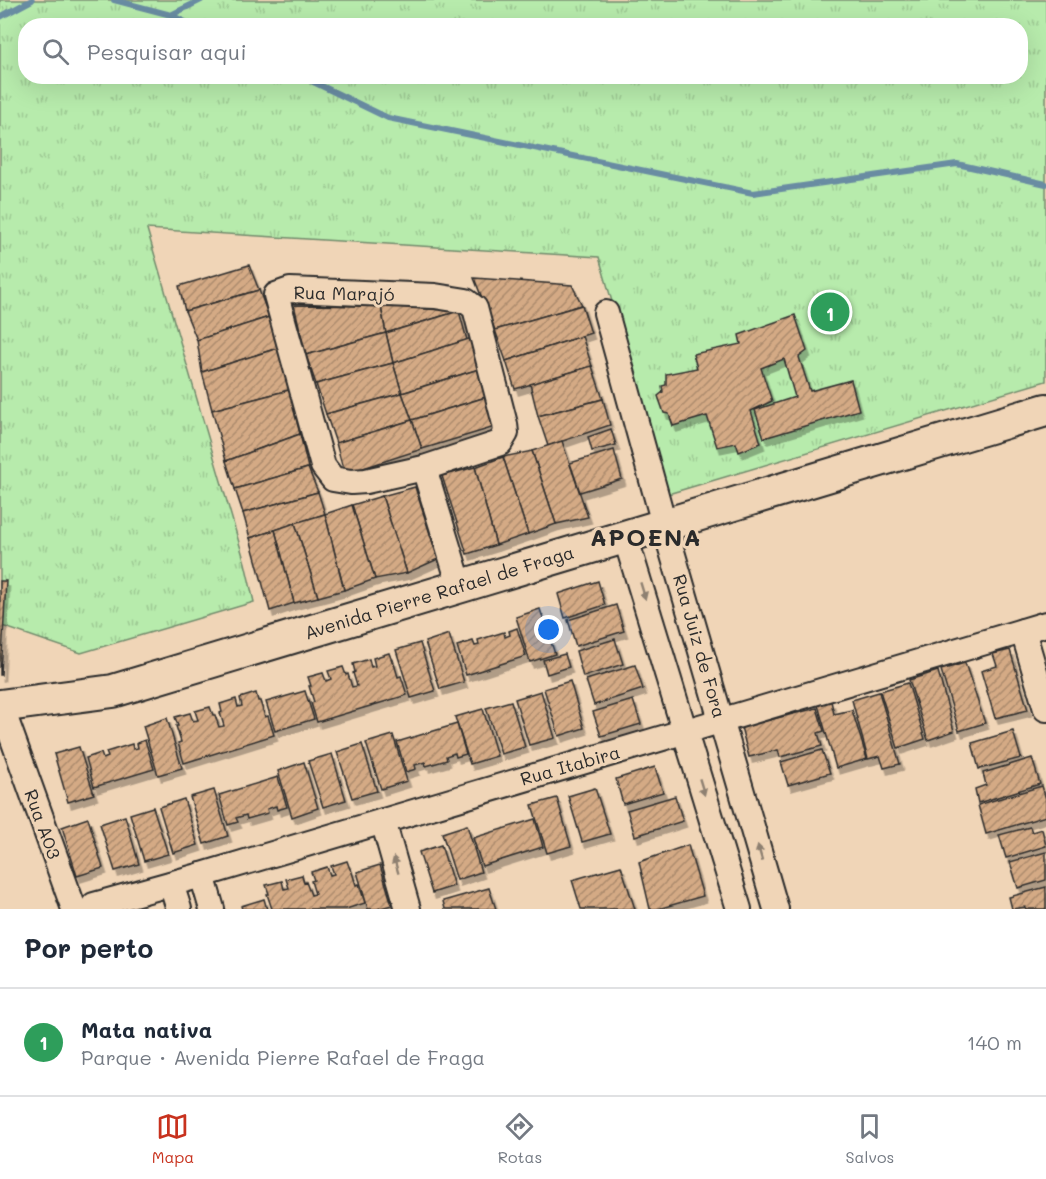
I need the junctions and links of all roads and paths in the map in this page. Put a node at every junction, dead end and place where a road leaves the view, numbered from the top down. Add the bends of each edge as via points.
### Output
1 (606, 314) dead end
2 (1046, 410) edge
3 (424, 468) junction
4 (664, 525) junction
5 (626, 536) junction
6 (460, 586) junction
7 (1046, 624) edge
8 (1023, 631) junction
9 (1, 706) edge
10 (1046, 709) edge
11 (721, 720) junction
12 (685, 731) junction
13 (383, 820) junction
14 (202, 875) junction
15 (171, 884) junction
16 (84, 907) edge
17 (179, 909) edge
18 (212, 909) edge
19 (408, 909) edge
20 (739, 909) edge
21 (776, 909) edge

1 - 4 street, Rua Juiz de Fora
2 - 4 street, Avenida Pierre Rafael de Fraga
3 - 3 street, Rua Marajó via 500,442 506,433 475,308 466,301 435,296 290,290 276,295 323,466 333,479 366,482
3 - 6 street
4 - 5 street, Avenida Pierre Rafael de Fraga
4 - 11 street, Rua Juiz de Fora
5 - 6 street, Avenida Pierre Rafael de Fraga
5 -> 12 street
6 - 9 street, Avenida Pierre Rafael de Fraga via 113,691
7 - 8 street, Rua Itabira
8 - 10 street
8 - 11 street, Rua Itabira
9 - 16 street, Rua A03
11 - 12 street, Rua Itabira
21 -> 11 street, Rua Juiz de Fora
12 - 13 street, Rua Itabira
12 -> 20 street
13 - 14 street, Rua Itabira
19 -> 13 street
14 - 15 street, Rua Itabira
14 - 18 street
15 - 16 street, Rua Itabira
15 - 17 street

